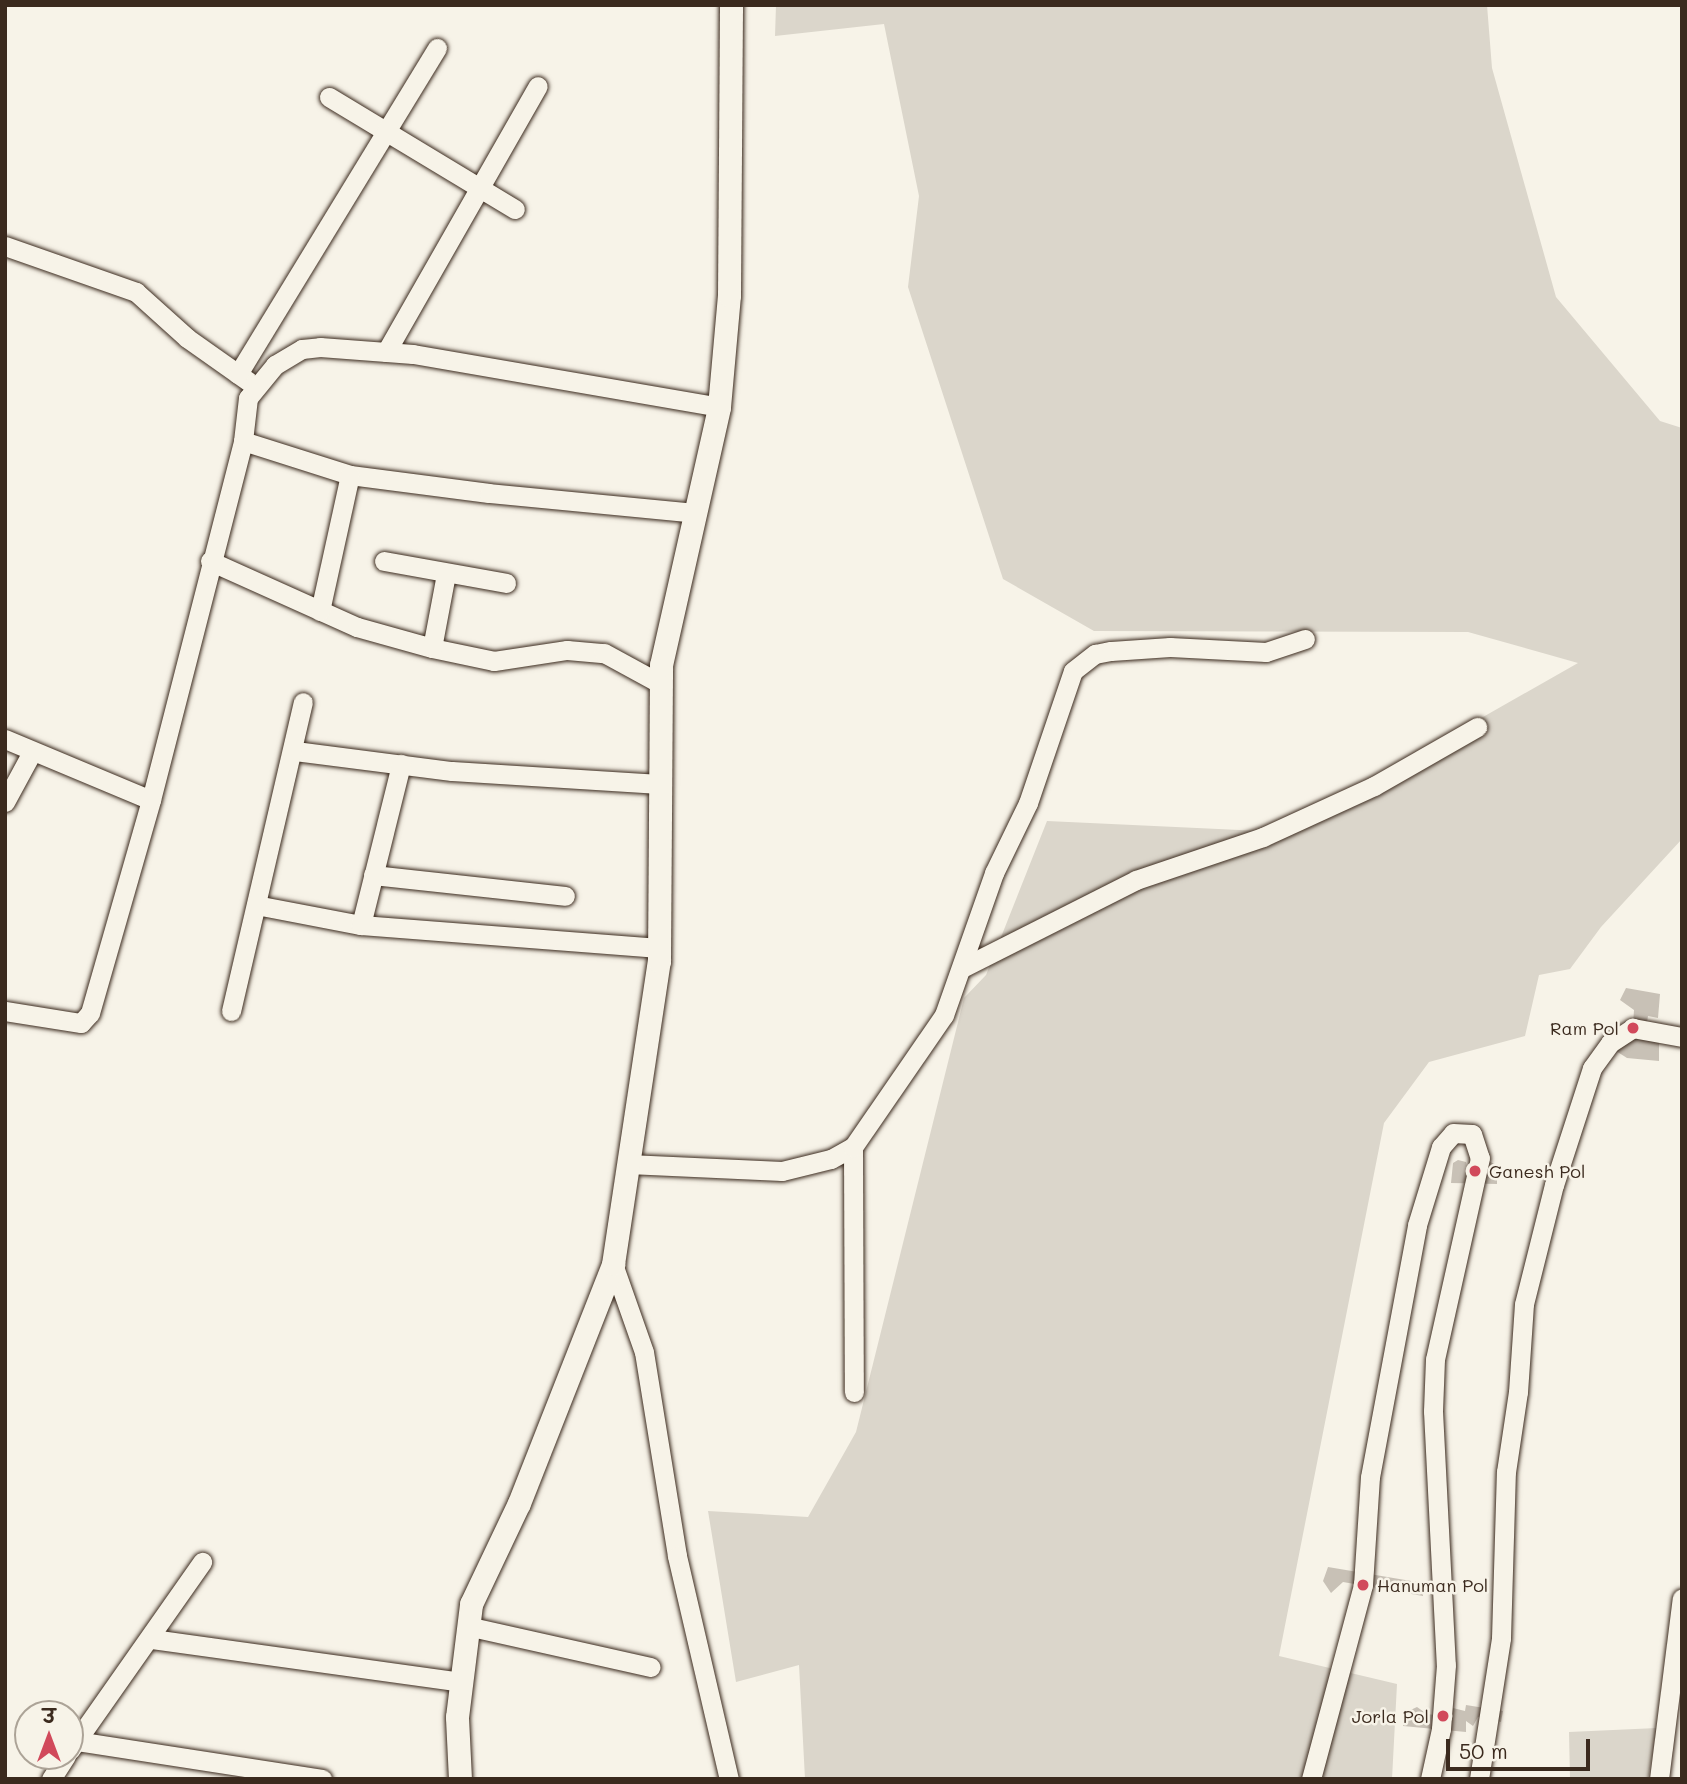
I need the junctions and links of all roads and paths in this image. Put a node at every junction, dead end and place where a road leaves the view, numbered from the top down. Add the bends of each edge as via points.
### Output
1 (731, 5) edge
2 (437, 48) dead end
3 (538, 86) dead end
4 (330, 97) dead end
5 (387, 130) junction
6 (479, 189) junction
7 (515, 209) dead end
8 (5, 246) edge
9 (386, 352) junction
10 (238, 374) junction
11 (255, 386) junction
12 (719, 407) junction
13 (243, 441) junction
14 (350, 475) junction
15 (696, 513) junction
16 (210, 561) junction
17 (384, 561) dead end
18 (446, 573) junction
19 (506, 583) dead end
20 (320, 611) junction
21 (1305, 639) dead end
22 (432, 648) junction
23 (661, 684) junction
24 (303, 702) dead end
25 (1477, 727) dead end
26 (5, 739) edge
27 (32, 751) junction
28 (295, 751) junction
29 (401, 764) junction
30 (660, 784) junction
31 (151, 800) junction
32 (5, 802) edge
33 (373, 875) junction
34 (565, 896) dead end
35 (256, 905) junction
36 (361, 925) junction
37 (659, 948) junction
38 (962, 968) junction
39 (5, 1011) edge
40 (231, 1011) dead end
41 (1682, 1037) edge
42 (853, 1147) junction
43 (628, 1164) junction
44 (613, 1264) junction
45 (855, 1392) dead end
46 (202, 1562) dead end
47 (1682, 1598) edge
48 (467, 1626) junction
49 (152, 1639) junction
50 (650, 1667) dead end
51 (461, 1682) junction
52 (84, 1729) edge
53 (84, 1751) edge
54 (461, 1778) edge
55 (322, 1779) edge
56 (729, 1779) edge
57 (1311, 1779) edge
58 (1430, 1779) edge
59 (1479, 1779) edge
60 (1659, 1779) edge

1 - 12 main road via 729,295
2 - 5 street
3 - 6 street
4 - 5 street
5 - 6 street
5 - 10 street
6 - 7 street
6 - 9 street
8 - 10 street via 136,292 187,338
9 - 11 street via 302,349 287,356
9 - 12 street
10 - 11 street
11 - 13 street via 248,398
12 - 15 main road
13 - 14 street
13 - 16 street
14 - 15 street via 489,494
14 - 20 street
15 - 23 main road via 661,665
16 - 20 street
16 - 31 street
17 - 18 street
18 - 19 street
18 - 22 street
20 - 22 street via 357,627
21 - 38 street via 1266,652 1148,648 1103,652 1083,660 1065,689 1028,803 994,873
22 - 23 street via 495,661 558,651 604,653
23 - 30 main road
24 - 28 street
25 - 38 street via 1374,786 1263,837 1136,880
26 - 27 street
27 - 31 street
27 - 32 street
28 - 29 street
28 - 35 street
29 - 30 street
29 - 33 street
30 - 37 main road
31 - 39 street via 86,1020 71,1022
33 - 34 street
33 - 36 street
35 - 36 street
35 - 40 street
36 - 37 street
37 - 43 main road
38 - 42 street via 932,1038
41 - 59 street via 1633,1028 1610,1043 1592,1068 1554,1185 1524,1304 1506,1472 1501,1638
42 - 43 street via 831,1159 782,1171
42 - 45 street
43 - 44 main road
44 - 48 main road via 520,1503 471,1604
44 - 56 street via 644,1352 677,1556
46 - 49 street
47 - 60 street
48 - 50 street
48 - 51 main road
49 - 51 street
49 - 52 street via 112,1685
51 - 54 main road via 457,1717
53 - 55 street
57 - 58 street via 1363,1585 1370,1477 1417,1225 1441,1147 1453,1133 1472,1134 1480,1158 1435,1359 1434,1437 1446,1665 1441,1729

